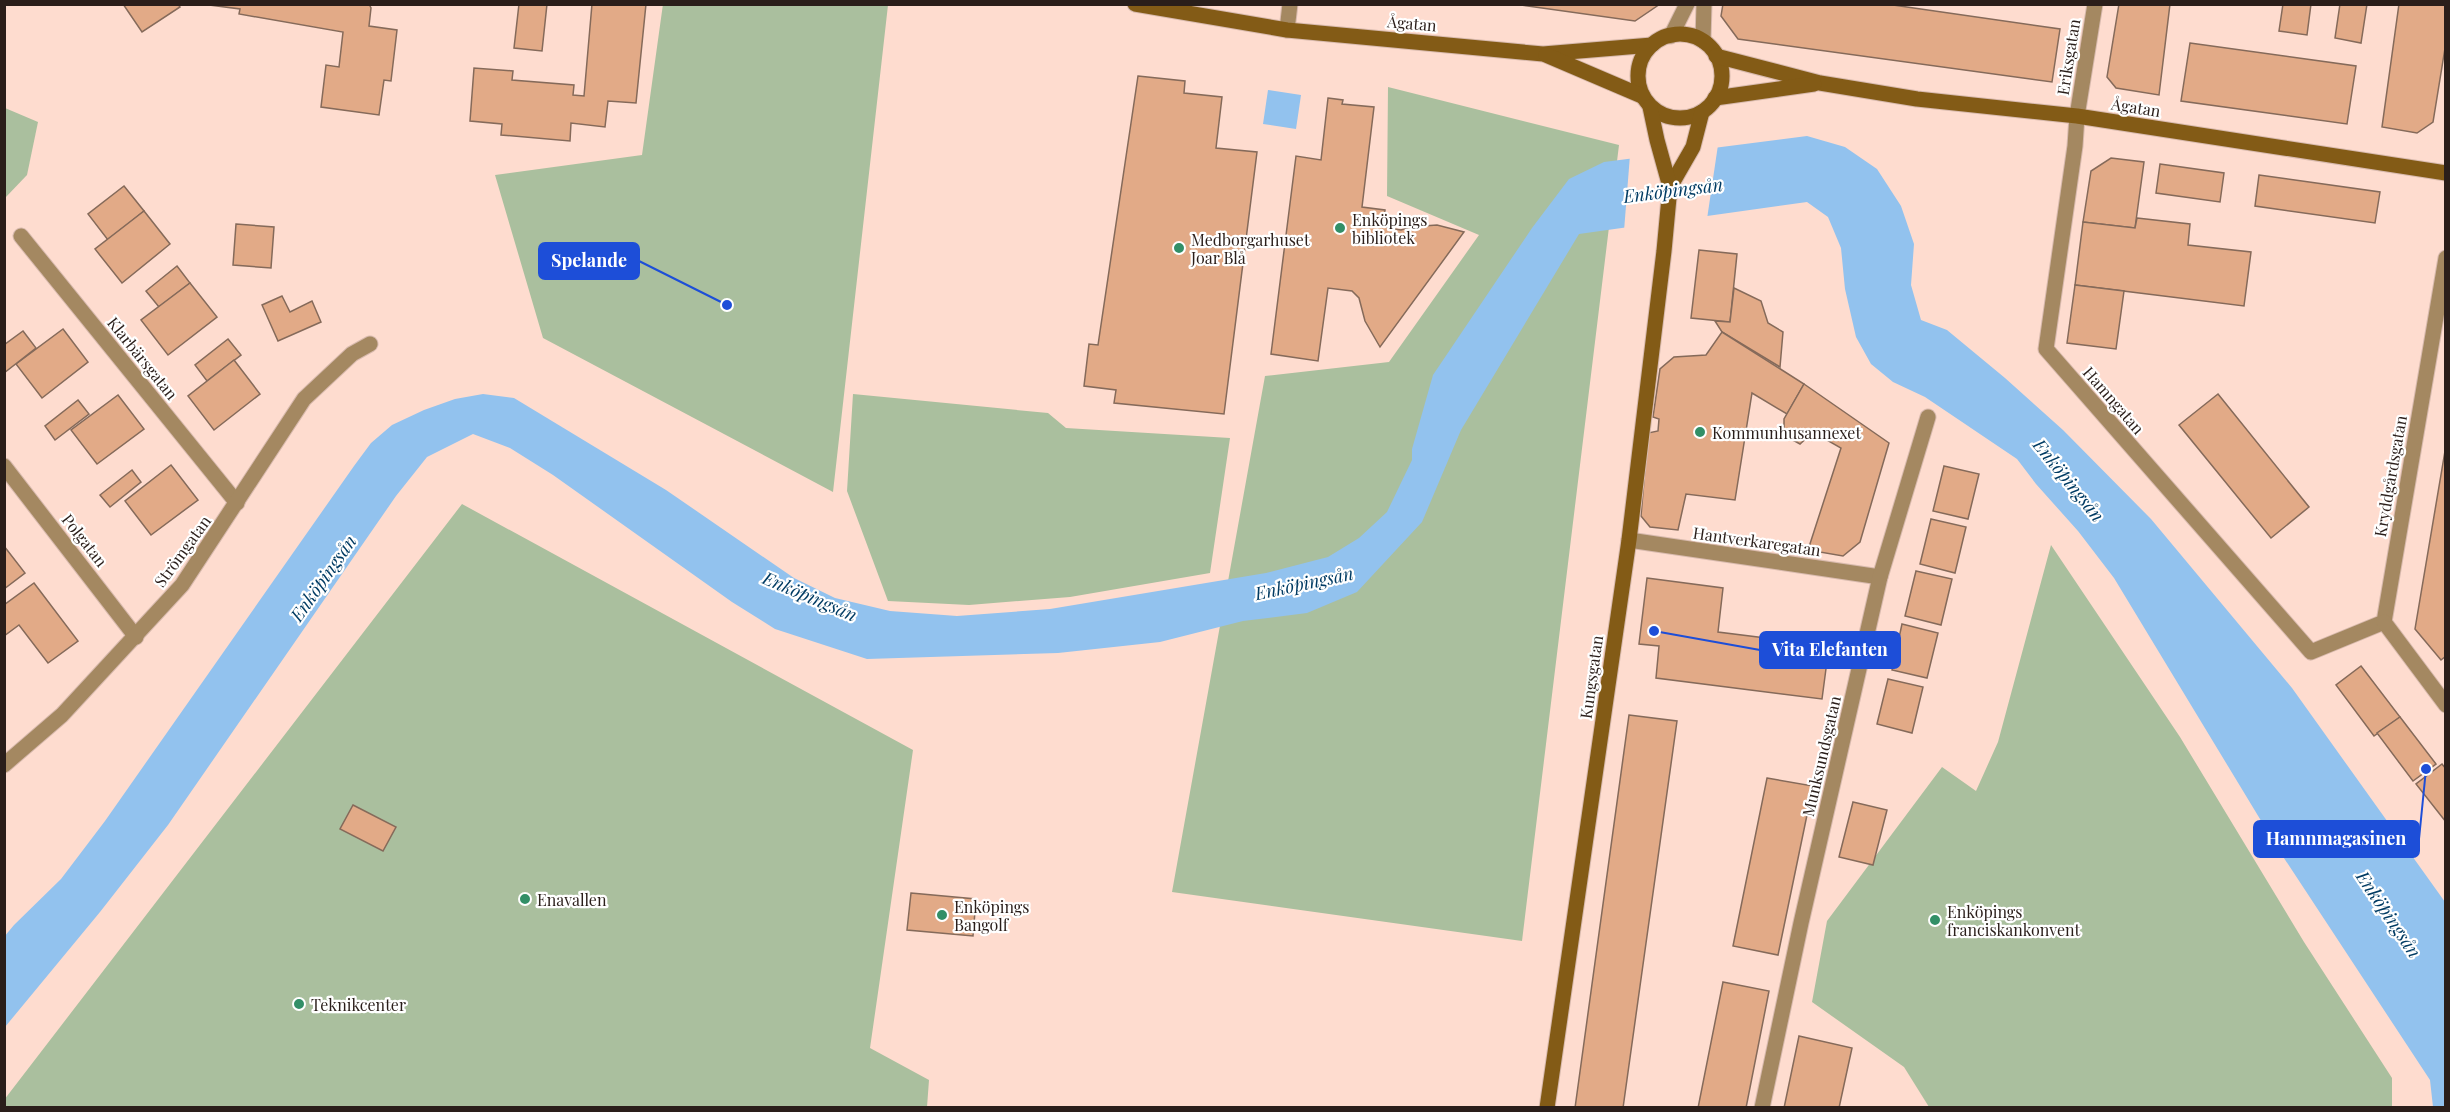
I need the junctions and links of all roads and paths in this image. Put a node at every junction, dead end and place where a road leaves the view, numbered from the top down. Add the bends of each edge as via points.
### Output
1 (1135, 4) edge
2 (1290, 4) edge
3 (1687, 4) edge
4 (1704, 4) edge
5 (2095, 4) edge
6 (1287, 30) junction
7 (1671, 36) junction
8 (1703, 41) junction
9 (1652, 45) junction
10 (1543, 54) junction
11 (1716, 56) junction
12 (1820, 83) junction
13 (1716, 98) junction
14 (1646, 101) junction
15 (1702, 112) junction
16 (2077, 116) junction
17 (2445, 173) edge
18 (1670, 188) junction
19 (21, 236) dead end
20 (2445, 258) edge
21 (370, 344) dead end
22 (1928, 417) dead end
23 (4, 466) edge
24 (237, 503) junction
25 (1629, 540) junction
26 (1880, 577) junction
27 (2384, 622) junction
28 (136, 637) junction
29 (2445, 705) edge
30 (4, 765) edge
31 (1547, 1107) edge
32 (1762, 1107) edge

1 - 6 street, Ågatan
2 - 6 street
3 - 7 street
4 - 8 street
5 - 16 street, Eriksgatan
6 - 10 street, Ågatan
7 - 8 street via 1691,35
7 - 9 street, Ågatan
8 - 11 street
9 - 10 street, Ågatan
9 - 14 street via 1638,68 1638,82
10 - 14 street, Ågatan
11 - 12 street, Ågatan
11 - 13 street via 1722,77
12 - 13 street, Ågatan
12 - 16 street, Ågatan via 1917,99
13 - 15 street
14 - 15 street, Ågatan via 1662,115 1675,118
14 - 18 street
15 - 18 street via 1693,147
16 - 17 street, Ågatan
16 - 27 street, Hamngatan via 2046,350 2311,652
18 - 25 street, Kungsgatan
19 - 24 street, Klarbärsgatan
20 - 27 street, Kryddgårdsgatan
21 - 24 street, Strömgatan via 352,354 304,399
22 - 26 street, Munksundsgatan
23 - 28 street, Polgatan
24 - 28 street, Strömgatan via 182,585
25 - 26 street, Hantverkaregatan
25 - 31 street, Kungsgatan
26 - 32 street, Munksundsgatan
27 - 29 street
28 - 30 street, Strömgatan via 62,715

